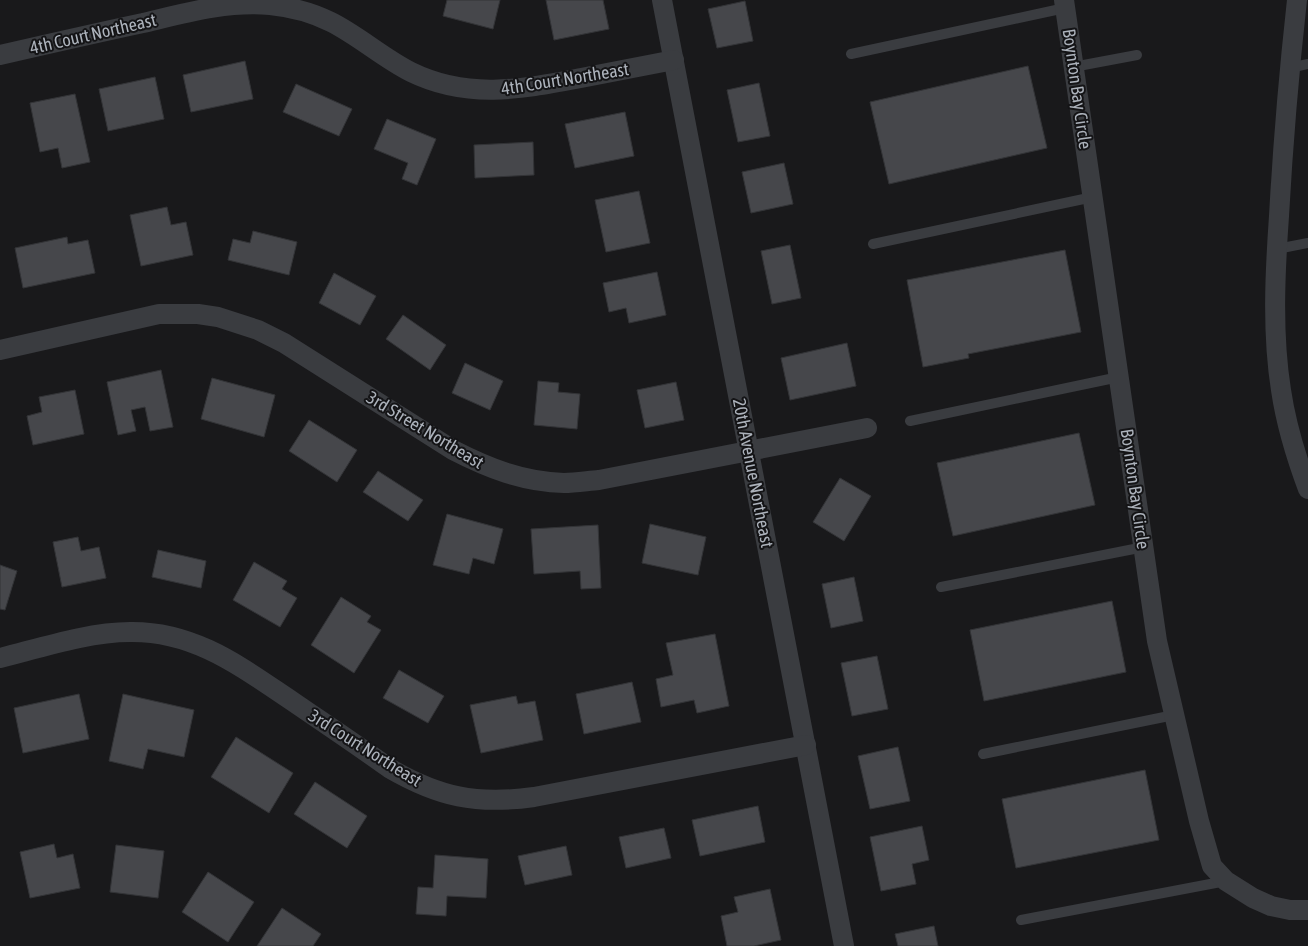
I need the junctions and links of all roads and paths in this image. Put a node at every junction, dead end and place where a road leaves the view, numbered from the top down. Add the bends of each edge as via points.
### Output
1 (662, 0) edge
2 (1297, 0) edge
3 (1064, 4) edge
4 (851, 54) dead end
5 (0, 55) edge
6 (1137, 55) dead end
7 (674, 60) junction
8 (1299, 66) edge
9 (1073, 67) junction
10 (1093, 197) junction
11 (1308, 243) edge
12 (873, 244) dead end
13 (1277, 249) junction
14 (0, 350) edge
15 (1119, 377) junction
16 (910, 421) dead end
17 (867, 428) dead end
18 (749, 452) junction
19 (1308, 489) edge
20 (1144, 547) junction
21 (941, 587) dead end
22 (0, 658) edge
23 (1174, 715) junction
24 (806, 745) junction
25 (983, 754) dead end
26 (1226, 881) junction
27 (1308, 910) edge
28 (1021, 920) dead end
29 (844, 946) edge

1 - 7 street, 20th Avenue Northeast
2 - 8 street
3 - 4 lane
3 - 9 street, Boynton Bay Circle
5 - 7 street, 4th Court Northeast via 184,13 230,4 251,4 279,7 331,22 412,72 471,90 532,87
6 - 9 lane
7 - 18 street, 20th Avenue Northeast
8 - 13 street via 1284,122
9 - 10 street, Boynton Bay Circle
10 - 12 lane
10 - 15 street, Boynton Bay Circle
11 - 13 lane
13 - 19 street via 1276,333 1281,390 1293,446
14 - 18 street, 3rd Street Northeast via 159,314 205,315 232,320 292,348 453,450 496,471 564,483 599,480
15 - 16 lane
15 - 20 street, Boynton Bay Circle
17 - 18 street, 3rd Street Northeast
18 - 24 street, 20th Avenue Northeast
20 - 21 lane
20 - 23 street, Boynton Bay Circle via 1157,641
22 - 24 street, 3rd Court Northeast via 110,633 151,633 192,642 233,661 414,782 446,794 474,799 534,797
23 - 25 lane
23 - 26 street, Boynton Bay Circle via 1212,866
24 - 29 street, 20th Avenue Northeast
26 - 27 street, Boynton Bay Circle via 1271,906
26 - 28 lane

